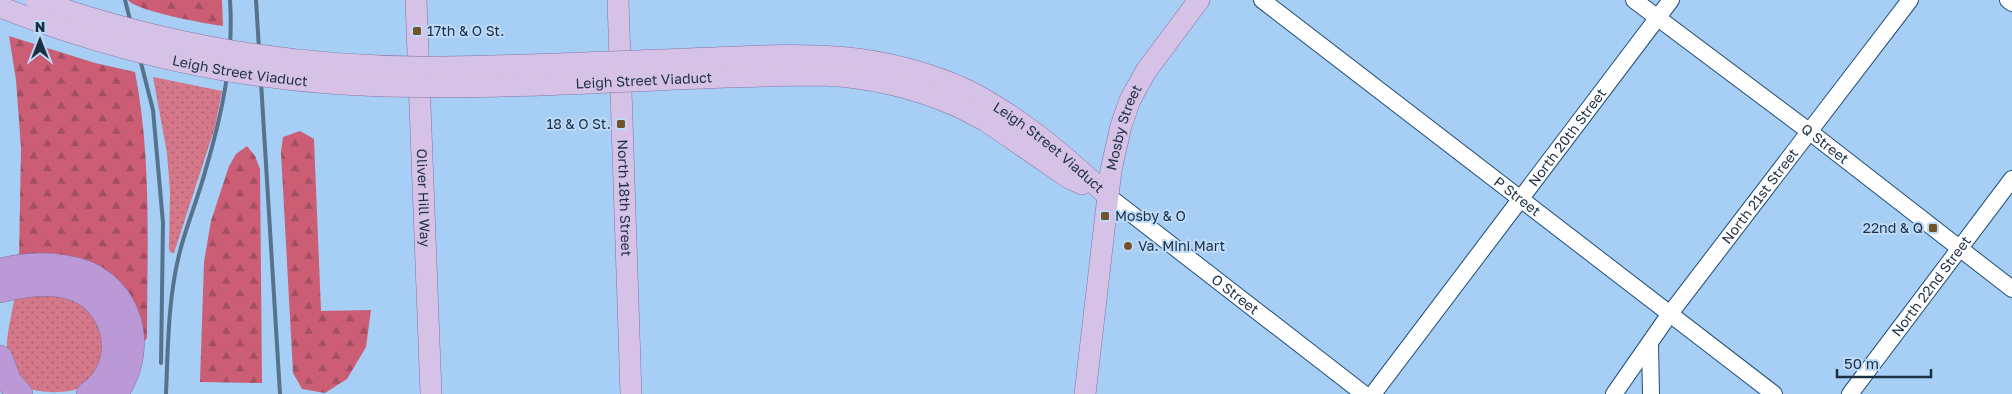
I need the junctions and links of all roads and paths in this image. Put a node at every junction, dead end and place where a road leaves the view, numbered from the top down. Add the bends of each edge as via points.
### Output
1 (36, 0) edge
2 (416, 0) edge
3 (618, 0) edge
4 (1199, 0) edge
5 (1262, 0) edge
6 (1634, 0) edge
7 (1671, 0) edge
8 (1910, 0) edge
9 (2008, 0) edge
10 (2012, 3) edge
11 (0, 7) edge
12 (1658, 18) junction
13 (963, 98) junction
14 (1810, 132) junction
15 (2012, 179) edge
16 (1107, 195) junction
17 (1521, 198) junction
18 (1959, 249) junction
19 (0, 271) edge
20 (2012, 289) edge
21 (0, 290) edge
22 (1669, 315) junction
23 (1650, 345) junction
24 (0, 358) edge
25 (20, 394) edge
26 (89, 394) edge
27 (115, 394) edge
28 (431, 394) edge
29 (631, 394) edge
30 (1085, 394) edge
31 (1364, 394) edge
32 (1373, 394) edge
33 (1614, 394) edge
34 (1651, 394) edge
35 (1774, 394) edge
36 (1850, 394) edge

1 - 13 main road, Leigh Street Viaduct, bridge via 100,21 186,43 316,63 448,67 826,55 893,64 933,76
2 - 28 main road, Oliver Hill Way
3 - 29 main road, North 18th Street
4 - 16 main road, Mosby Street via 1136,87 1121,126
5 - 17 street, P Street
6 - 12 street, Q Street
7 - 12 street, North 20th Street
8 - 14 street, North 21st Street
9 - 10 street
11 - 13 main road, Leigh Street Viaduct, bridge via 68,31 153,55 310,81 438,87 822,75 867,78
12 - 14 street, Q Street
12 - 17 street, North 20th Street
13 - 16 main road, Leigh Street Viaduct via 1003,110 1032,130
14 - 18 street, Q Street
14 - 22 street, North 21st Street
15 - 18 street, North 22nd Street
16 - 30 main road, Mosby Street
16 - 31 street, O Street
17 - 22 street, P Street
17 - 32 street, North 20th Street
18 - 20 street, Q Street
18 - 36 street, North 22nd Street
19 - 27 highway via 18,267 66,268 101,282 114,295 126,312 133,347 124,382
21 - 26 highway via 63,285 93,298 105,312 113,327 113,361 107,376
22 - 23 street, North 21st Street
22 - 35 street, P Street
23 - 33 street, North 21st Street
23 - 34 street
24 - 25 highway via 10,382

